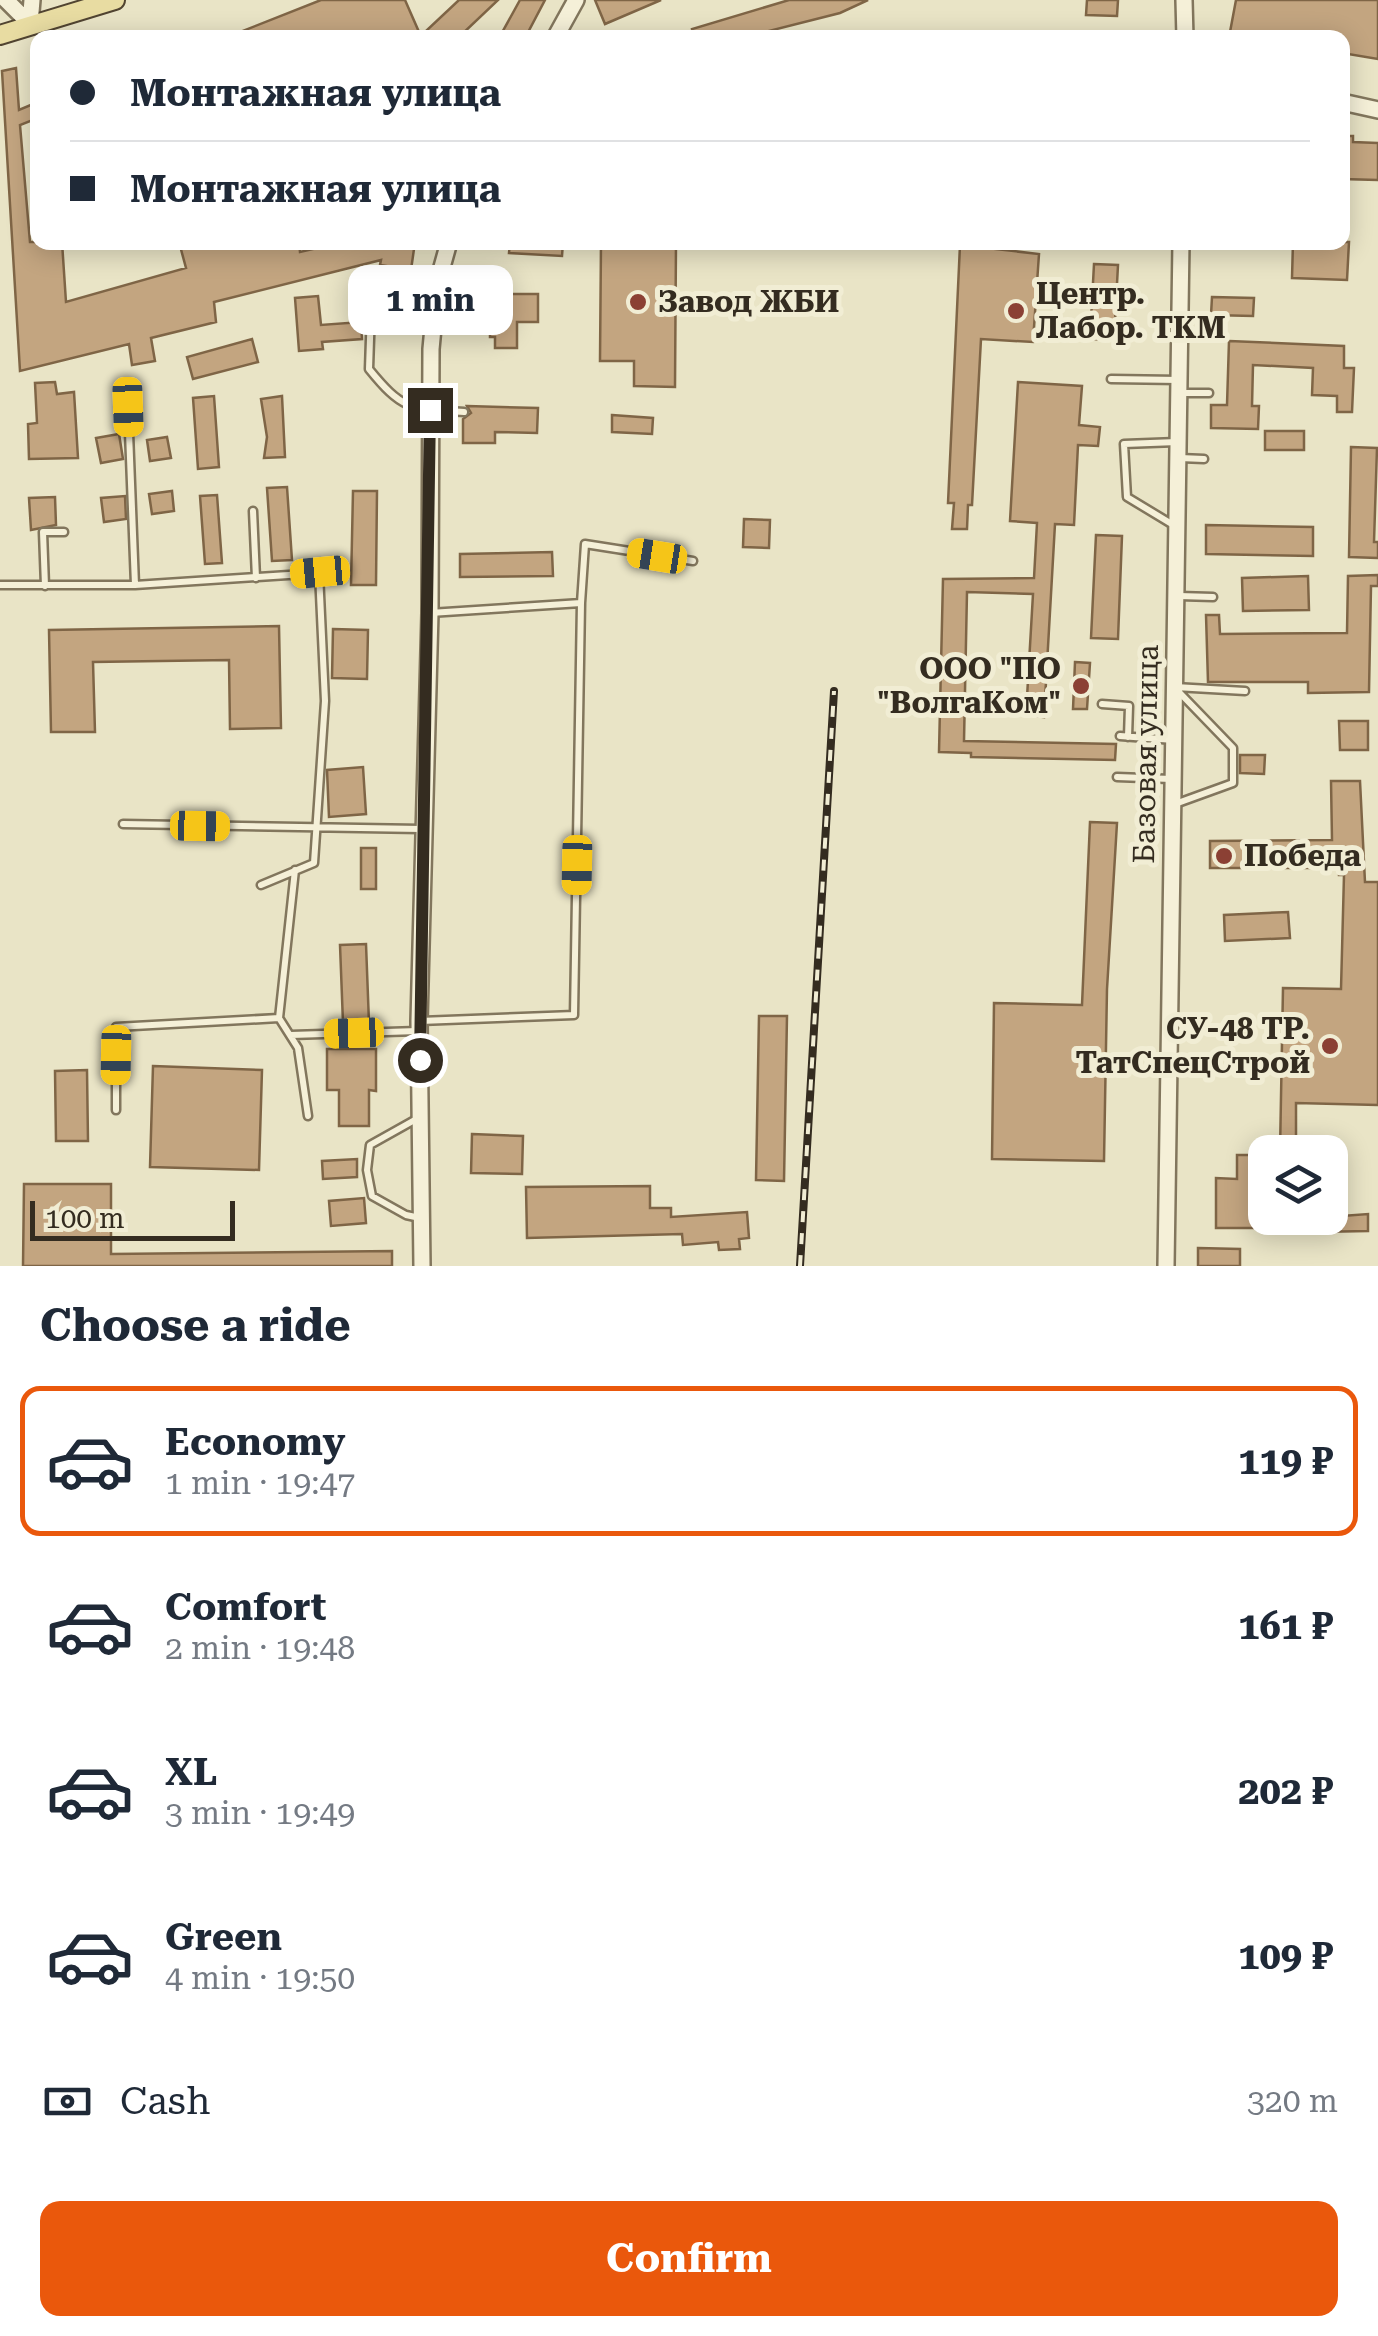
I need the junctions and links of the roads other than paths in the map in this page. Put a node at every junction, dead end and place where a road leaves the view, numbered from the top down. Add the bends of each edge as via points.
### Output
1 (6, 0) edge
2 (32, 0) edge
3 (115, 0) edge
4 (576, 0) edge
5 (1184, 0) edge
6 (30, 24) junction
7 (559, 30) edge
8 (1185, 30) edge
9 (0, 34) edge
10 (1350, 104) edge
11 (1378, 110) edge
12 (447, 250) edge
13 (1181, 250) edge
14 (436, 296) junction
15 (1112, 379) dead end
16 (1179, 387) junction
17 (1209, 393) dead end
18 (128, 407) dead end
19 (430, 410) junction
20 (464, 412) dead end
21 (1178, 450) junction
22 (1204, 458) dead end
23 (253, 511) dead end
24 (1177, 528) junction
25 (64, 532) dead end
26 (693, 562) dead end
27 (256, 578) junction
28 (0, 584) edge
29 (135, 585) junction
30 (45, 586) junction
31 (1176, 596) junction
32 (1213, 597) dead end
33 (581, 603) junction
34 (430, 613) junction
35 (1174, 687) junction
36 (1245, 691) dead end
37 (1102, 704) dead end
38 (1174, 740) junction
39 (1117, 777) dead end
40 (1174, 779) junction
41 (1174, 805) junction
42 (122, 824) dead end
43 (316, 829) junction
44 (424, 829) junction
45 (296, 870) junction
46 (261, 885) dead end
47 (278, 1018) junction
48 (419, 1026) junction
49 (290, 1035) junction
50 (116, 1110) dead end
51 (308, 1116) dead end
52 (421, 1116) junction
53 (422, 1218) junction
54 (422, 1266) edge
55 (1166, 1266) edge

1 - 6 street
2 - 6 street
3 - 6 main road
4 - 7 street
5 - 8 street
6 - 9 main road
10 - 11 street
12 - 14 street
13 - 16 street, Базовая улица
14 - 19 street
14 - 19 lane via 371,309 369,369 395,401
15 - 16 lane
16 - 17 lane
16 - 21 street, Базовая улица
18 - 29 lane
19 - 20 lane
19 - 34 street
21 - 22 lane
21 - 24 street, Базовая улица
21 - 24 lane via 1124,444 1127,497
23 - 27 lane
24 - 31 street, Базовая улица
25 - 30 lane via 43,532
26 - 33 lane via 585,544
27 - 29 lane
27 - 43 lane via 320,572 325,700
28 - 30 lane
29 - 30 lane
31 - 32 lane
31 - 35 street, Базовая улица
33 - 34 lane
33 - 48 lane via 574,1014
34 - 44 street
35 - 36 lane
35 - 38 street, Базовая улица
35 - 41 lane via 1232,748 1232,783
37 - 38 lane via 1129,706 1124,736
38 - 40 street, Базовая улица
39 - 40 lane
40 - 41 street, Базовая улица
41 - 55 street, Базовая улица
42 - 43 lane
43 - 44 lane
43 - 45 lane via 314,863
44 - 48 street
45 - 46 lane
45 - 47 lane
47 - 49 lane
47 - 50 lane via 116,1027
48 - 49 lane
48 - 52 street
49 - 51 lane
52 - 53 street
52 - 53 lane via 370,1145 367,1170 372,1196
53 - 54 street

